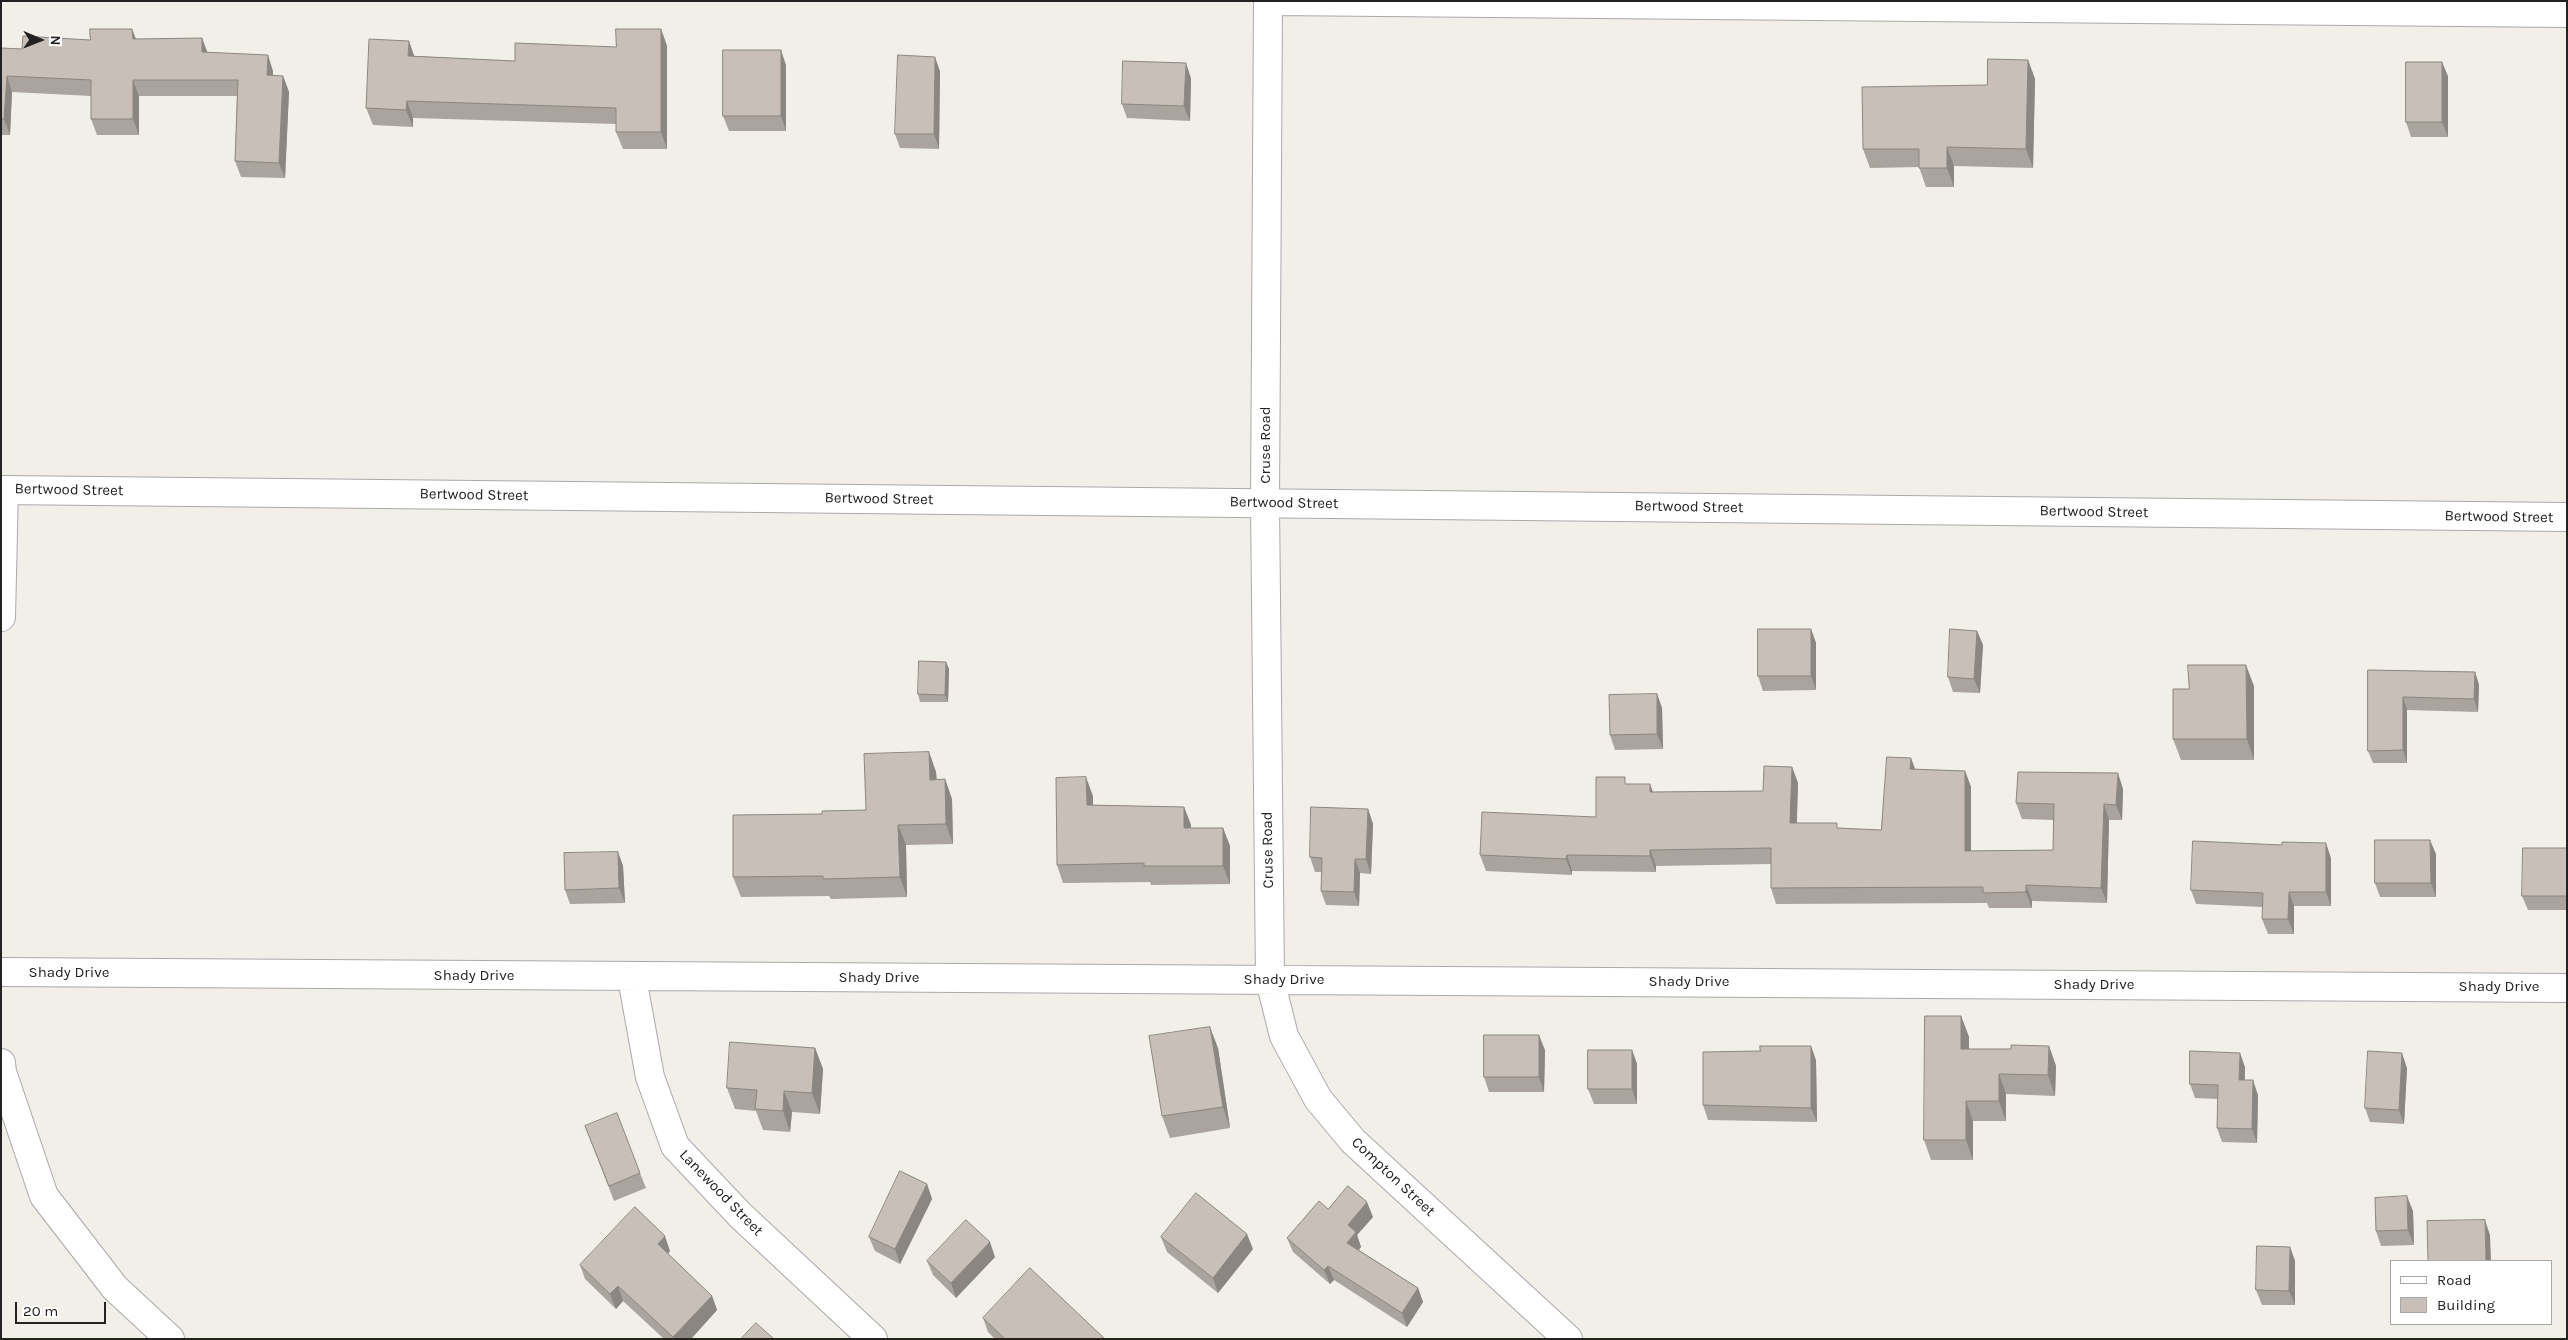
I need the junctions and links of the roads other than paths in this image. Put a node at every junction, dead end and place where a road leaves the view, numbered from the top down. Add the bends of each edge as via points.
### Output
1 (1268, 1) edge
2 (1275, 1) edge
3 (2567, 13) edge
4 (3, 490) edge
5 (1265, 502) junction
6 (2567, 517) edge
7 (1, 617) edge
8 (1, 972) edge
9 (632, 978) junction
10 (1270, 980) junction
11 (2567, 988) edge
12 (1, 1063) edge
13 (170, 1339) edge
14 (873, 1339) edge
15 (1568, 1339) edge

1 - 5 street, Cruse Road
2 - 3 street
4 - 5 street, Bertwood Street
4 - 7 street
5 - 6 street, Bertwood Street
5 - 10 street, Cruse Road
8 - 9 street, Shady Drive
9 - 10 street, Shady Drive
9 - 14 street, Lanewood Street via 650,1077 675,1146 740,1215
10 - 11 street, Shady Drive
10 - 15 street, Compton Street via 1284,1036 1318,1099 1353,1141
12 - 13 street via 44,1196 115,1288

